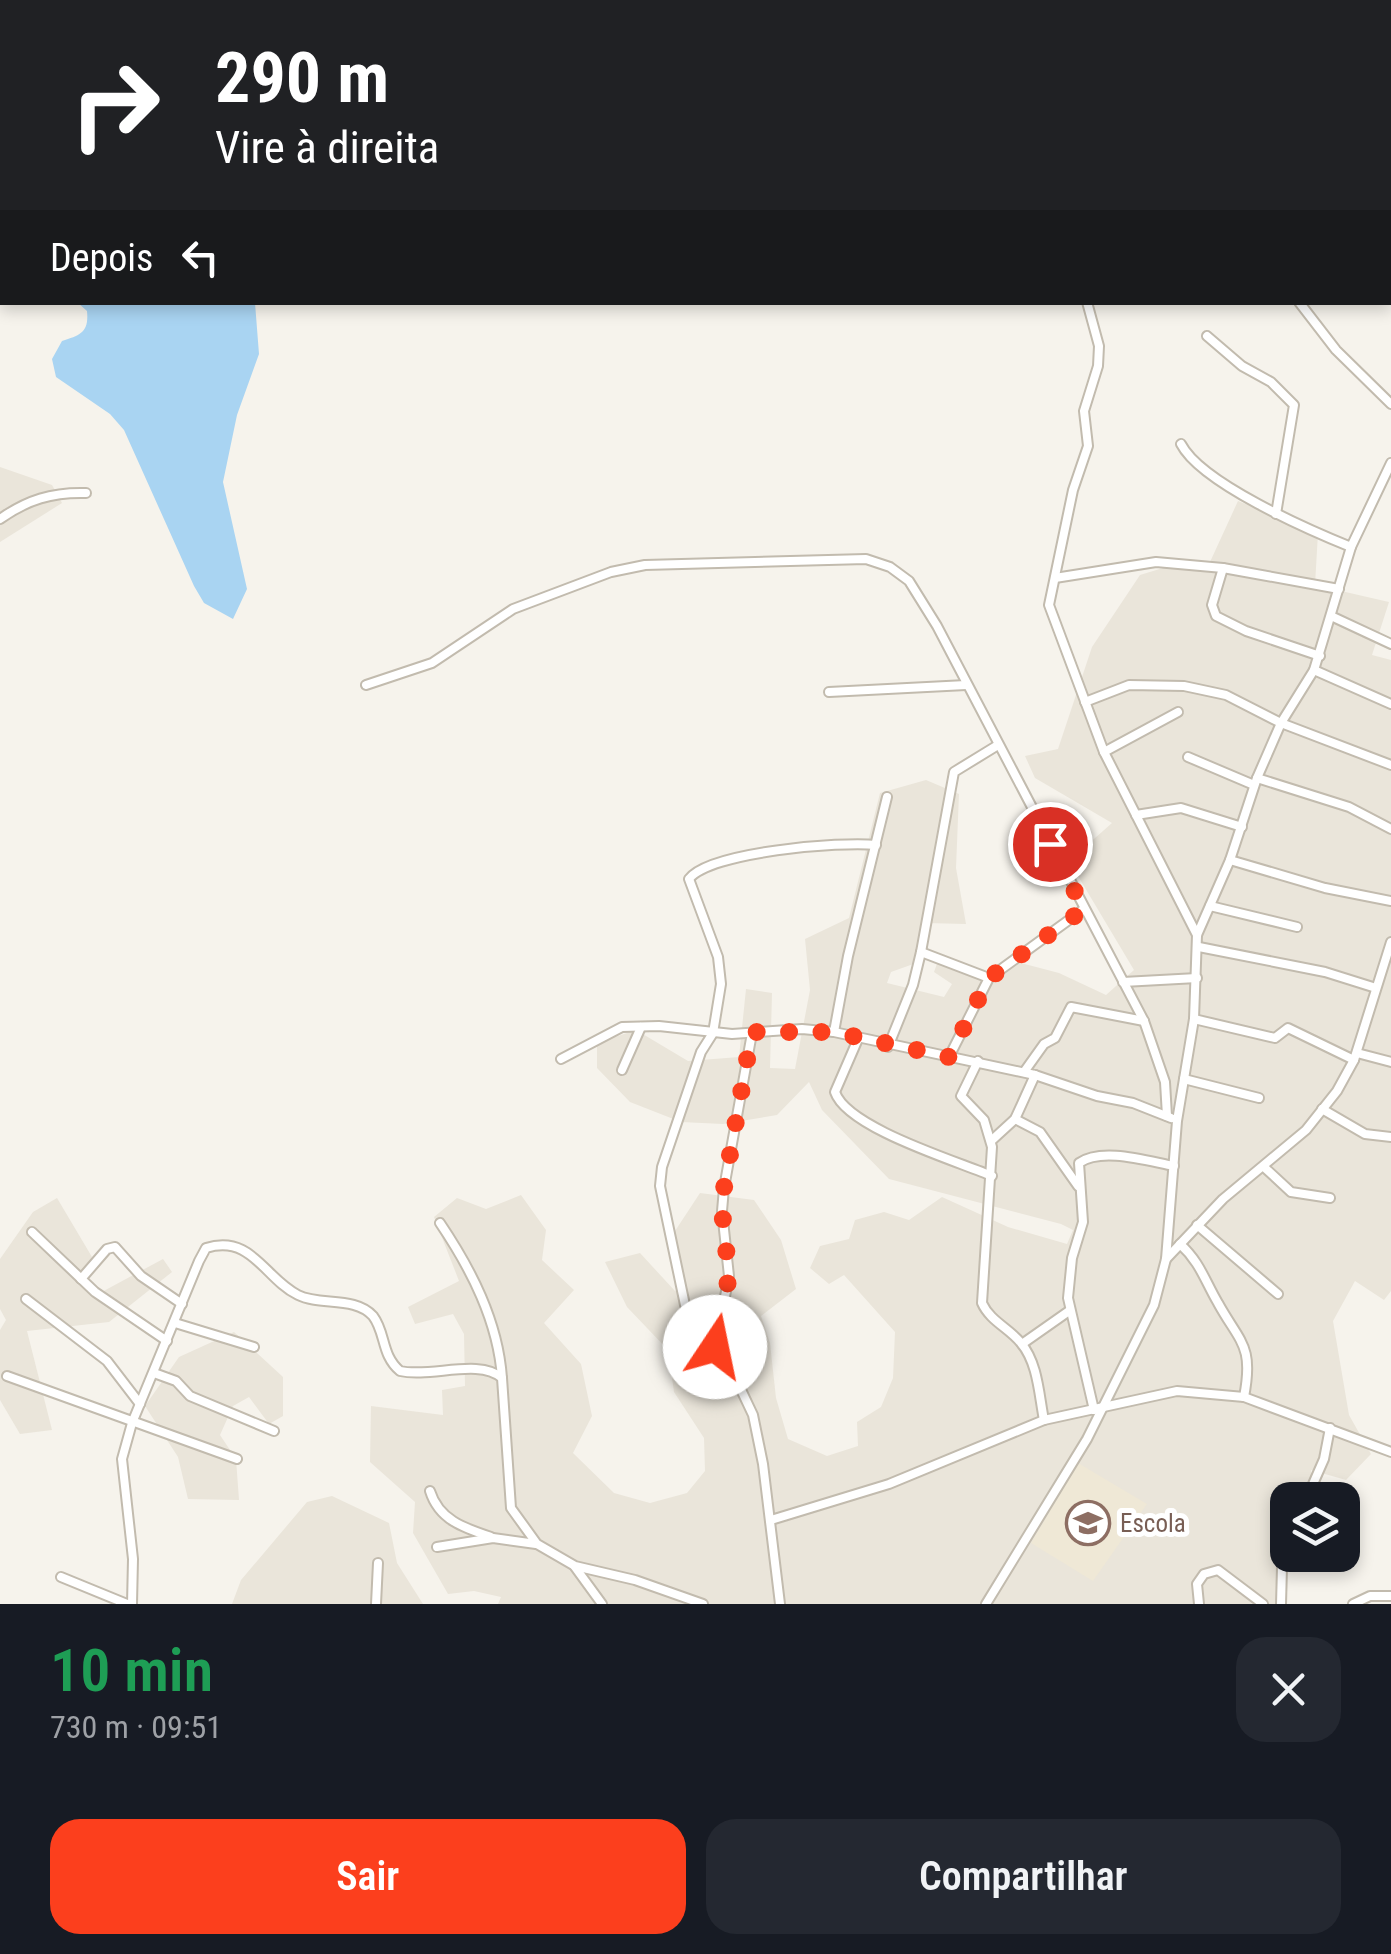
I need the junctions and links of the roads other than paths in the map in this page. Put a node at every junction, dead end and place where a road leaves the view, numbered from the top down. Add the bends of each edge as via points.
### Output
1 (1087, 305) edge
2 (1301, 305) edge
3 (1207, 336) dead end
4 (1391, 404) edge
5 (1181, 444) dead end
6 (1391, 463) edge
7 (86, 493) dead end
8 (1276, 514) junction
9 (0, 519) edge
10 (1350, 547) junction
11 (1223, 568) junction
12 (1055, 578) junction
13 (1339, 589) junction
14 (1331, 616) junction
15 (1391, 644) edge
16 (1320, 656) junction
17 (1314, 670) junction
18 (366, 685) dead end
19 (966, 685) junction
20 (830, 692) dead end
21 (1085, 702) junction
22 (1391, 704) edge
23 (1178, 712) dead end
24 (1281, 723) junction
25 (998, 746) junction
26 (1104, 752) junction
27 (1188, 757) dead end
28 (1391, 765) edge
29 (1256, 782) junction
30 (887, 797) dead end
31 (1136, 815) junction
32 (1242, 828) junction
33 (1391, 829) edge
34 (876, 846) junction
35 (1230, 860) junction
36 (1391, 901) edge
37 (1210, 906) junction
38 (1084, 909) junction
39 (1297, 927) dead end
40 (1196, 935) junction
41 (1391, 942) edge
42 (1199, 946) junction
43 (921, 952) junction
44 (989, 978) junction
45 (1197, 978) junction
46 (1123, 982) junction
47 (1376, 988) junction
48 (1194, 1019) junction
49 (1144, 1021) junction
50 (641, 1027) junction
51 (752, 1032) junction
52 (834, 1032) junction
53 (713, 1033) junction
54 (858, 1040) junction
55 (888, 1047) junction
56 (1355, 1056) junction
57 (949, 1057) junction
58 (561, 1059) dead end
59 (978, 1061) junction
60 (1391, 1062) edge
61 (622, 1070) dead end
62 (1024, 1072) junction
63 (1035, 1075) junction
64 (1184, 1079) junction
65 (1259, 1098) dead end
66 (1322, 1109) junction
67 (1167, 1116) junction
68 (1015, 1119) junction
69 (1177, 1121) junction
70 (1391, 1137) edge
71 (991, 1141) junction
72 (1174, 1166) junction
73 (1264, 1167) junction
74 (992, 1176) junction
75 (1081, 1189) junction
76 (1330, 1198) dead end
77 (440, 1223) dead end
78 (1197, 1226) junction
79 (32, 1232) dead end
80 (1180, 1244) junction
81 (1166, 1259) junction
82 (81, 1278) junction
83 (1278, 1294) dead end
84 (26, 1300) dead end
85 (182, 1304) junction
86 (1069, 1311) junction
87 (175, 1323) junction
88 (167, 1341) junction
89 (1022, 1344) junction
90 (254, 1347) dead end
91 (715, 1347) junction
92 (154, 1372) junction
93 (7, 1376) dead end
94 (502, 1378) junction
95 (1244, 1398) junction
96 (140, 1404) junction
97 (1099, 1408) junction
98 (1044, 1420) junction
99 (132, 1424) junction
100 (1330, 1428) junction
101 (274, 1431) dead end
102 (1391, 1452) edge
103 (237, 1458) dead end
104 (1314, 1482) edge
105 (430, 1491) dead end
106 (771, 1520) junction
107 (494, 1538) junction
108 (537, 1544) junction
109 (437, 1547) dead end
110 (378, 1563) dead end
111 (575, 1566) junction
112 (1282, 1572) edge
113 (60, 1577) dead end
114 (1391, 1596) edge
115 (129, 1604) edge
116 (376, 1604) edge
117 (602, 1604) edge
118 (704, 1604) edge
119 (780, 1604) edge
120 (986, 1604) edge
121 (1199, 1604) edge
122 (1263, 1604) edge
123 (1281, 1604) edge
124 (1353, 1604) edge

1 - 12 street via 1100,346 1098,366 1084,411 1088,446
2 - 4 street
3 - 8 street via 1294,406
5 - 8 street via 1191,458
6 - 10 street
7 - 9 street via 45,496
8 - 10 street
10 - 13 street
11 - 12 street via 1156,562
11 - 13 street
11 - 16 street via 1212,604 1216,616
12 - 21 street via 1049,605
13 - 14 street
14 - 15 street
14 - 16 street
16 - 17 street
17 - 22 street
17 - 24 street
18 - 19 street via 432,663 513,609 612,572 818,557 866,558 909,580
19 - 20 street
19 - 25 street
21 - 24 street via 1129,685 1184,686 1226,695
21 - 26 street
23 - 26 street
24 - 28 street
24 - 29 street
25 - 38 street
25 - 43 street via 954,772
26 - 31 street
27 - 29 street
29 - 32 street
29 - 33 street via 1349,807
30 - 34 street
31 - 32 street via 1181,808
31 - 40 street
32 - 35 street
34 - 52 street
34 - 53 street via 822,846 713,863 692,873 718,956
35 - 36 street
35 - 37 street
37 - 39 street
37 - 40 street
38 - 44 street
38 - 46 street
40 - 42 street
41 - 47 street
42 - 45 street
42 - 47 street
43 - 44 street
43 - 55 street
44 - 57 street
45 - 46 street
45 - 48 street
46 - 49 street
47 - 56 street
48 - 56 street via 1275,1038 1288,1028
48 - 64 street
49 - 62 street via 1071,1008
49 - 67 street via 1162,1068
50 - 53 street
50 - 58 street via 614,1030
50 - 61 street
51 - 52 street
51 - 53 street
51 - 91 street via 724,1188 729,1276
52 - 54 street
53 - 91 street via 700,1052 660,1186 685,1305
54 - 55 street
54 - 74 street via 835,1092 838,1101 924,1153
55 - 57 street
56 - 60 street
56 - 66 street
57 - 59 street
59 - 62 street
59 - 71 street via 961,1096 984,1120
62 - 63 street
63 - 67 street
63 - 68 street
64 - 65 street
64 - 69 street
66 - 70 street via 1365,1134
66 - 73 street
67 - 69 street
68 - 71 street
68 - 75 street via 1040,1132
69 - 72 street
71 - 74 street
72 - 75 street via 1127,1157 1082,1159
72 - 81 street
73 - 76 street via 1291,1192
73 - 78 street
74 - 89 street via 982,1303
75 - 86 street via 1084,1222 1072,1258
77 - 94 street via 488,1312
78 - 80 street
78 - 83 street
79 - 82 street
80 - 81 street
80 - 95 street via 1201,1266 1240,1333 1248,1377
81 - 97 street via 1154,1305
82 - 85 street via 115,1247 140,1276
82 - 88 street
84 - 96 street via 107,1361
85 - 87 street
85 - 94 street via 206,1248 247,1250 301,1297 357,1307 376,1320 384,1352 400,1371 484,1368
86 - 89 street
86 - 97 street
87 - 88 street
87 - 90 street
88 - 92 street
89 - 98 street
91 - 106 street via 742,1386 752,1415
92 - 96 street
92 - 101 street via 190,1396
93 - 99 street
94 - 108 street via 510,1508
95 - 97 street via 1177,1391
95 - 100 street
96 - 99 street
97 - 98 street
97 - 120 street
98 - 106 street via 890,1484
99 - 103 street
99 - 115 street via 122,1470 133,1559
100 - 102 street
100 - 104 street
105 - 107 street via 449,1520
106 - 119 street
107 - 108 street
107 - 109 street
108 - 111 street
110 - 116 street
111 - 117 street
111 - 118 street
112 - 123 street
113 - 115 street
114 - 124 street
121 - 122 street via 1197,1584 1218,1570

